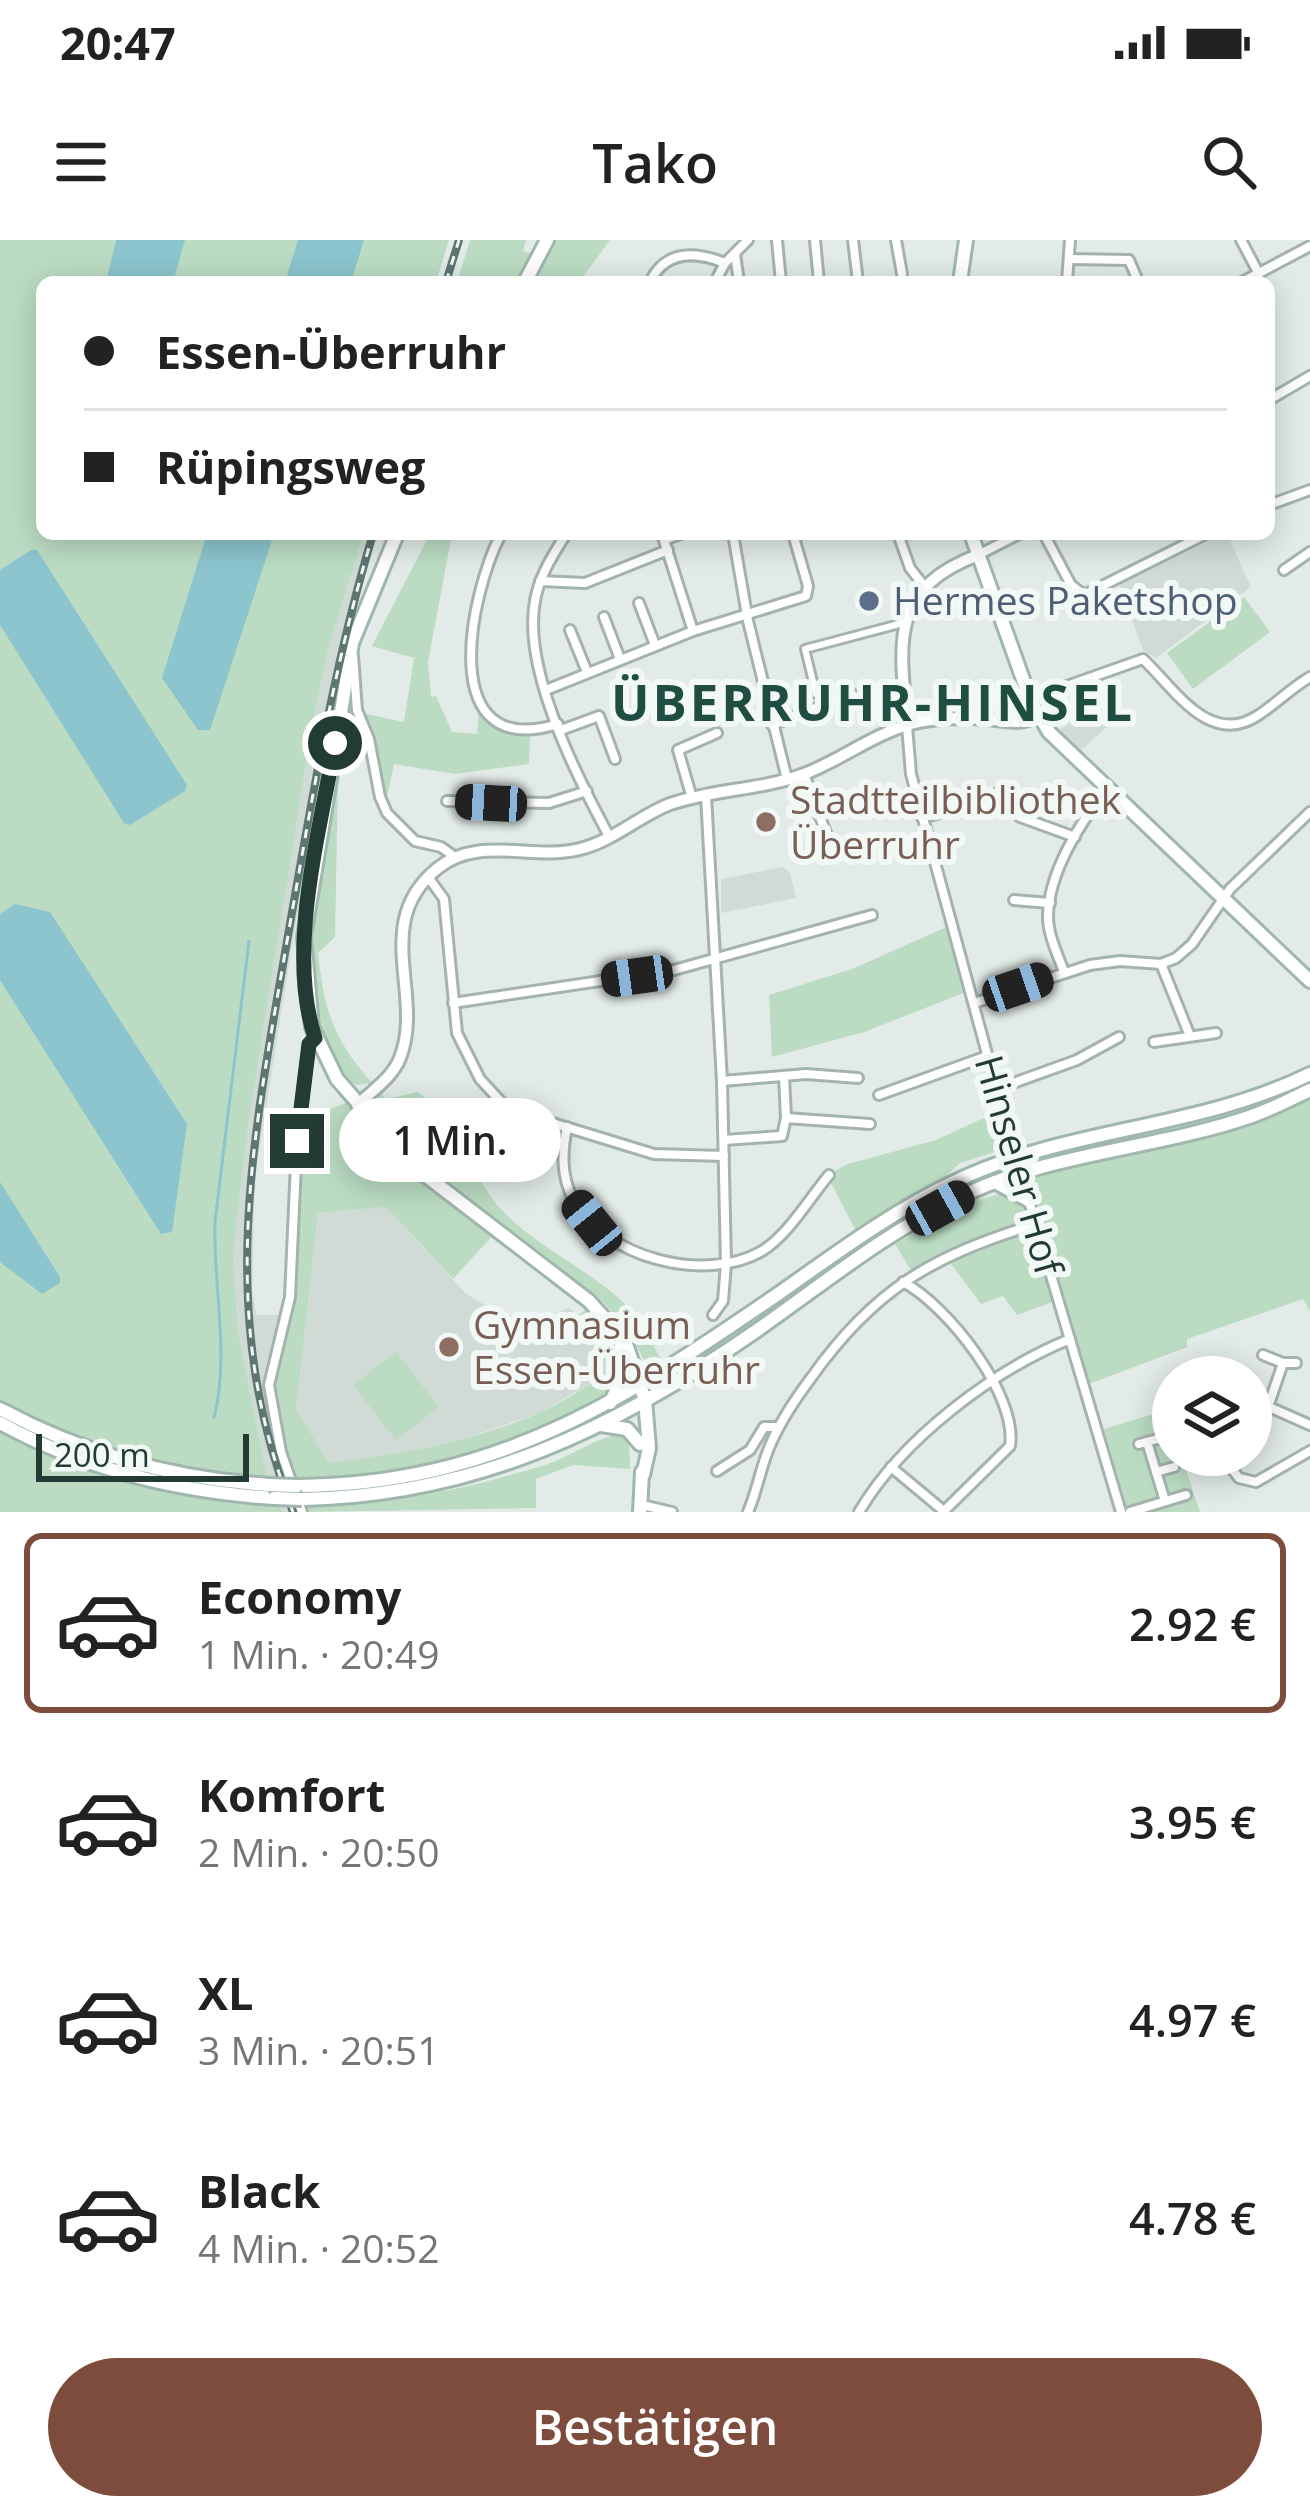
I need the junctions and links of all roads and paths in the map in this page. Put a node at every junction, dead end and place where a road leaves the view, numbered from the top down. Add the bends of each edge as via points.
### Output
1 (547, 240) edge
2 (748, 240) edge
3 (777, 240) edge
4 (815, 240) edge
5 (854, 240) edge
6 (896, 240) edge
7 (966, 240) edge
8 (1070, 240) edge
9 (1241, 240) edge
10 (1310, 246) edge
11 (735, 253) junction
12 (1069, 259) junction
13 (725, 262) junction
14 (902, 274) dead end
15 (1259, 274) junction
16 (528, 276) edge
17 (653, 276) edge
18 (718, 276) edge
19 (739, 276) edge
20 (780, 276) edge
21 (818, 276) edge
22 (857, 276) edge
23 (961, 276) edge
24 (1068, 276) edge
25 (1136, 276) dead end
26 (1255, 276) edge
27 (1310, 376) edge
28 (1275, 396) edge
29 (1310, 490) edge
30 (1275, 503) edge
31 (395, 540) edge
32 (499, 540) edge
33 (563, 540) edge
34 (734, 540) edge
35 (795, 540) edge
36 (900, 540) edge
37 (972, 540) edge
38 (1007, 540) edge
39 (1047, 540) edge
40 (1194, 540) edge
41 (665, 542) edge
42 (1310, 552) edge
43 (978, 555) junction
44 (1284, 570) dead end
45 (540, 581) junction
46 (924, 586) junction
47 (638, 603) dead end
48 (747, 615) junction
49 (604, 617) dead end
50 (903, 623) junction
51 (570, 630) dead end
52 (693, 631) junction
53 (352, 643) junction
54 (656, 645) junction
55 (620, 658) junction
56 (587, 672) junction
57 (1310, 677) edge
58 (546, 690) junction
59 (816, 694) dead end
60 (852, 694) dead end
61 (1030, 699) junction
62 (1039, 715) junction
63 (1008, 722) junction
64 (907, 724) junction
65 (772, 725) junction
66 (560, 727) junction
67 (1049, 732) junction
68 (716, 734) dead end
69 (615, 759) dead end
70 (804, 774) junction
71 (787, 779) junction
72 (1004, 789) dead end
73 (1107, 789) junction
74 (587, 791) junction
75 (706, 796) junction
76 (692, 799) junction
77 (447, 801) dead end
78 (1310, 812) edge
79 (1020, 817) dead end
80 (922, 818) junction
81 (609, 836) junction
82 (1075, 838) junction
83 (845, 843) dead end
84 (455, 856) junction
85 (428, 877) junction
86 (1225, 897) junction
87 (1014, 900) dead end
88 (1050, 903) junction
89 (872, 915) dead end
90 (716, 961) junction
91 (1161, 964) junction
92 (1064, 972) junction
93 (1310, 981) edge
94 (453, 1003) junction
95 (974, 1003) junction
96 (1216, 1033) dead end
97 (1190, 1036) junction
98 (1119, 1037) dead end
99 (315, 1038) junction
100 (1154, 1042) dead end
101 (987, 1056) junction
102 (1310, 1074) edge
103 (784, 1076) junction
104 (858, 1078) dead end
105 (722, 1081) junction
106 (997, 1089) junction
107 (1310, 1090) edge
108 (879, 1095) dead end
109 (357, 1105) junction
110 (786, 1118) junction
111 (869, 1124) dead end
112 (568, 1126) junction
113 (724, 1140) junction
114 (724, 1156) junction
115 (1017, 1157) junction
116 (1021, 1172) junction
117 (829, 1175) dead end
118 (994, 1182) junction
119 (1030, 1201) junction
120 (1036, 1224) junction
121 (727, 1264) junction
122 (901, 1282) junction
123 (713, 1315) dead end
124 (602, 1317) junction
125 (1070, 1339) junction
126 (620, 1348) junction
127 (1263, 1355) dead end
128 (634, 1359) junction
129 (1283, 1363) junction
130 (1296, 1363) dead end
131 (664, 1371) junction
132 (992, 1383) junction
133 (640, 1395) junction
134 (1272, 1395) edge
135 (609, 1405) junction
136 (1272, 1406) edge
137 (0, 1408) edge
138 (0, 1423) edge
139 (601, 1425) junction
140 (1310, 1425) edge
141 (779, 1427) junction
142 (1152, 1441) edge
143 (640, 1444) junction
144 (1310, 1451) edge
145 (1152, 1463) edge
146 (891, 1467) junction
147 (717, 1471) dead end
148 (1272, 1472) edge
149 (643, 1475) junction
150 (1157, 1476) edge
151 (1237, 1476) edge
152 (1265, 1476) edge
153 (271, 1492) junction
154 (1186, 1495) dead end
155 (300, 1499) edge
156 (1165, 1502) junction
157 (640, 1508) edge
158 (672, 1512) edge
159 (748, 1512) edge
160 (860, 1512) edge
161 (944, 1512) edge
162 (1121, 1512) edge
163 (1130, 1512) edge

1 - 16 main road
2 - 11 street
3 - 20 street
4 - 21 street
5 - 22 street
6 - 14 street
7 - 23 main road
8 - 12 street
9 - 15 street
10 - 15 street
11 - 13 street
11 - 19 street
12 - 24 street
12 - 25 street via 1129,260
13 - 17 street via 677,255
13 - 18 street
15 - 26 street
27 - 28 street
29 - 30 street
31 - 53 main road
32 - 66 street via 472,623 473,682 490,715 508,726
33 - 45 street
34 - 48 street
35 - 48 street via 808,593
36 - 46 street
37 - 43 main road
38 - 43 street
39 - 40 street via 1084,595
41 - 45 street via 585,583
41 - 52 street
42 - 44 street
43 - 46 street
43 - 61 main road
45 - 58 street via 533,630
46 - 50 street
47 - 54 street
48 - 52 street
48 - 65 street
49 - 55 street
50 - 59 street via 805,649
50 - 64 street
51 - 56 street
52 - 54 street
53 - 84 street via 355,700 387,814 415,841
53 - 99 main road via 304,937
54 - 55 street
55 - 56 street
56 - 58 street
57 - 61 street via 1240,725 1200,715 1143,659
58 - 66 street
60 - 65 street
61 - 62 main road
62 - 63 street
62 - 67 main road
63 - 64 street
63 - 67 street
64 - 70 street
64 - 80 street, Hinseler Hof
65 - 71 street
66 - 69 street via 599,716
66 - 74 street
67 - 73 main road
68 - 76 street via 678,750
70 - 71 street
70 - 83 street via 832,849
71 - 75 street
72 - 80 street
73 - 82 street
73 - 86 main road
74 - 77 street via 549,803
74 - 81 street
75 - 76 street
75 - 90 street
76 - 81 street
78 - 86 street
79 - 82 street
80 - 95 street, Hinseler Hof
81 - 84 street via 562,853
82 - 88 street
84 - 85 street
85 - 94 street via 444,898
85 - 109 street via 400,948 402,1053
86 - 91 street via 1192,944
86 - 93 main road
87 - 88 street
88 - 92 street
89 - 90 street
90 - 94 street
90 - 105 street
91 - 92 street via 1120,961
91 - 97 street
92 - 95 street
94 - 112 street via 465,1055 492,1093
95 - 101 street, Hinseler Hof
96 - 97 street
97 - 100 street
98 - 106 street
99 - 109 main road
99 - 155 street via 297,1141 290,1297 269,1385 280,1452
101 - 106 street, Hinseler Hof
101 - 108 street
102 - 115 main road via 1207,1114
103 - 104 street
103 - 105 street
103 - 110 street
105 - 113 street
106 - 115 street, Hinseler Hof
107 - 116 main road via 1253,1116
109 - 124 main road via 412,1165
110 - 111 street
110 - 113 street via 776,1139
112 - 114 street via 654,1154
112 - 121 street via 564,1170 592,1223 661,1260
113 - 114 street
114 - 121 street
115 - 116 street, Hinseler Hof
115 - 131 main road via 910,1205
116 - 118 main road
116 - 119 street, Hinseler Hof
117 - 121 street via 768,1246
118 - 119 main road
118 - 133 main road via 900,1230 755,1332
119 - 120 street, Hinseler Hof
120 - 122 street
120 - 125 street, Hinseler Hof
121 - 123 street
122 - 132 street via 947,1317
122 - 141 street via 847,1330
124 - 126 main road
124 - 128 main road
125 - 132 street
125 - 162 street, Hinseler Hof
126 - 133 main road
126 - 135 main road via 619,1385
127 - 129 street
128 - 131 main road
128 - 133 main road
129 - 130 street
129 - 134 street
131 - 133 main road
132 - 146 street
132 - 161 street via 1010,1446
133 - 135 main road
133 - 139 main road
133 - 143 main road
133 - 149 main road via 649,1448
135 - 155 main road via 472,1462
136 - 140 street
137 - 153 main road via 130,1462
138 - 153 main road via 128,1474 219,1493
139 - 143 main road via 627,1430
139 - 155 main road via 456,1480
141 - 147 street via 764,1427 750,1450
141 - 159 street
142 - 145 street via 1143,1443
143 - 149 main road
144 - 148 street
146 - 160 street
146 - 161 street
149 - 157 main road
150 - 156 street
151 - 152 street
153 - 155 main road, bridge
154 - 156 street
156 - 163 street
157 - 158 street

